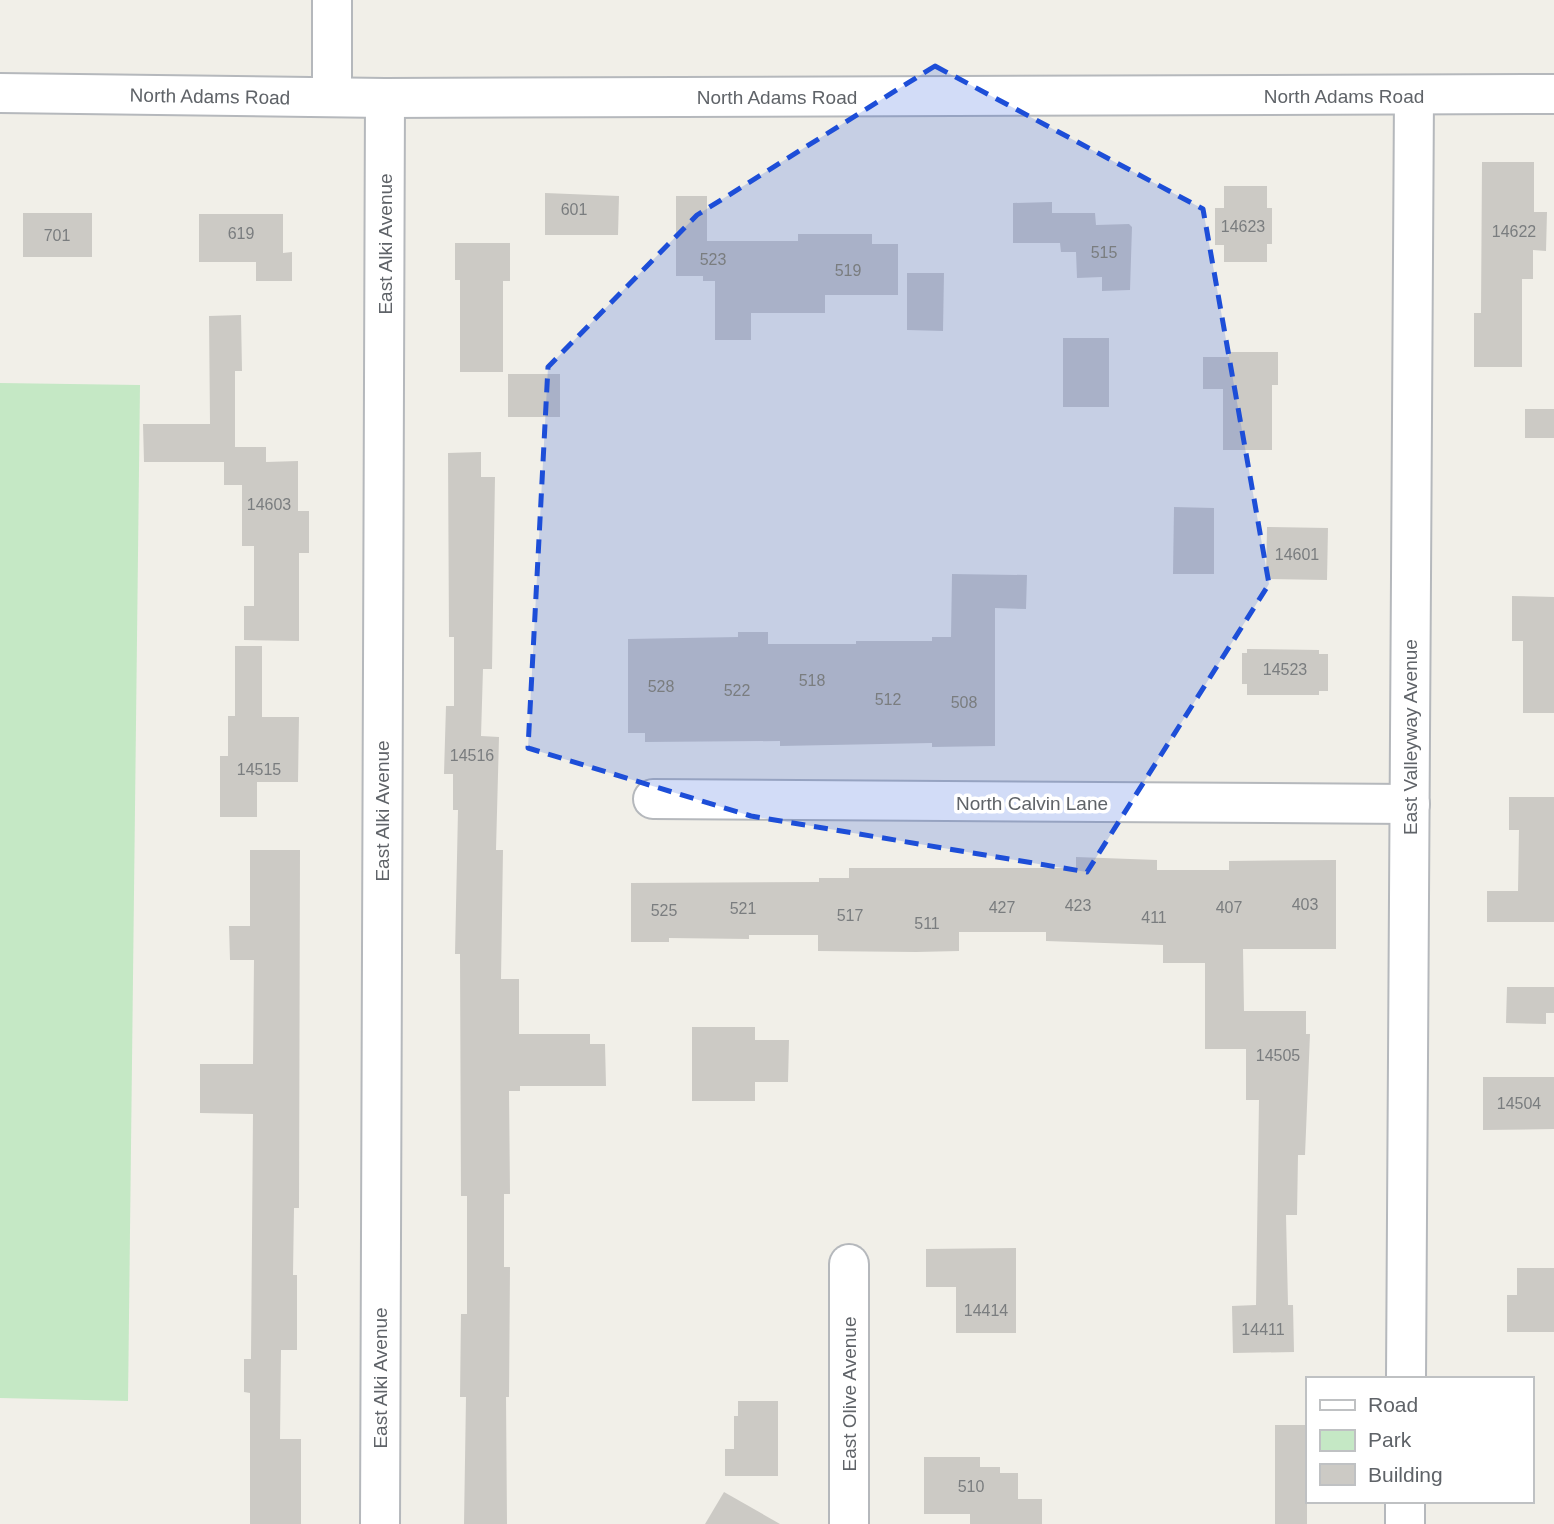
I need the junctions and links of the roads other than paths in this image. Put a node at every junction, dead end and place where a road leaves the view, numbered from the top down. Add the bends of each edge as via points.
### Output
1 (332, 0) edge
2 (0, 93) edge
3 (1554, 94) edge
4 (1414, 96) junction
5 (332, 97) junction
6 (385, 98) junction
7 (653, 799) dead end
8 (1410, 804) junction
9 (849, 1264) dead end
10 (1406, 1377) edge
11 (1405, 1503) edge
12 (380, 1524) edge
13 (849, 1524) edge
14 (1405, 1524) edge

1 - 5 street
2 - 5 street, North Adams Road
3 - 4 street, North Adams Road
4 - 6 street, North Adams Road
4 - 8 street, East Valleyway Avenue
5 - 6 street, North Adams Road
6 - 12 street, East Alki Avenue
7 - 8 street, North Calvin Lane
8 - 10 street, East Valleyway Avenue
9 - 13 street, East Olive Avenue
11 - 14 street

